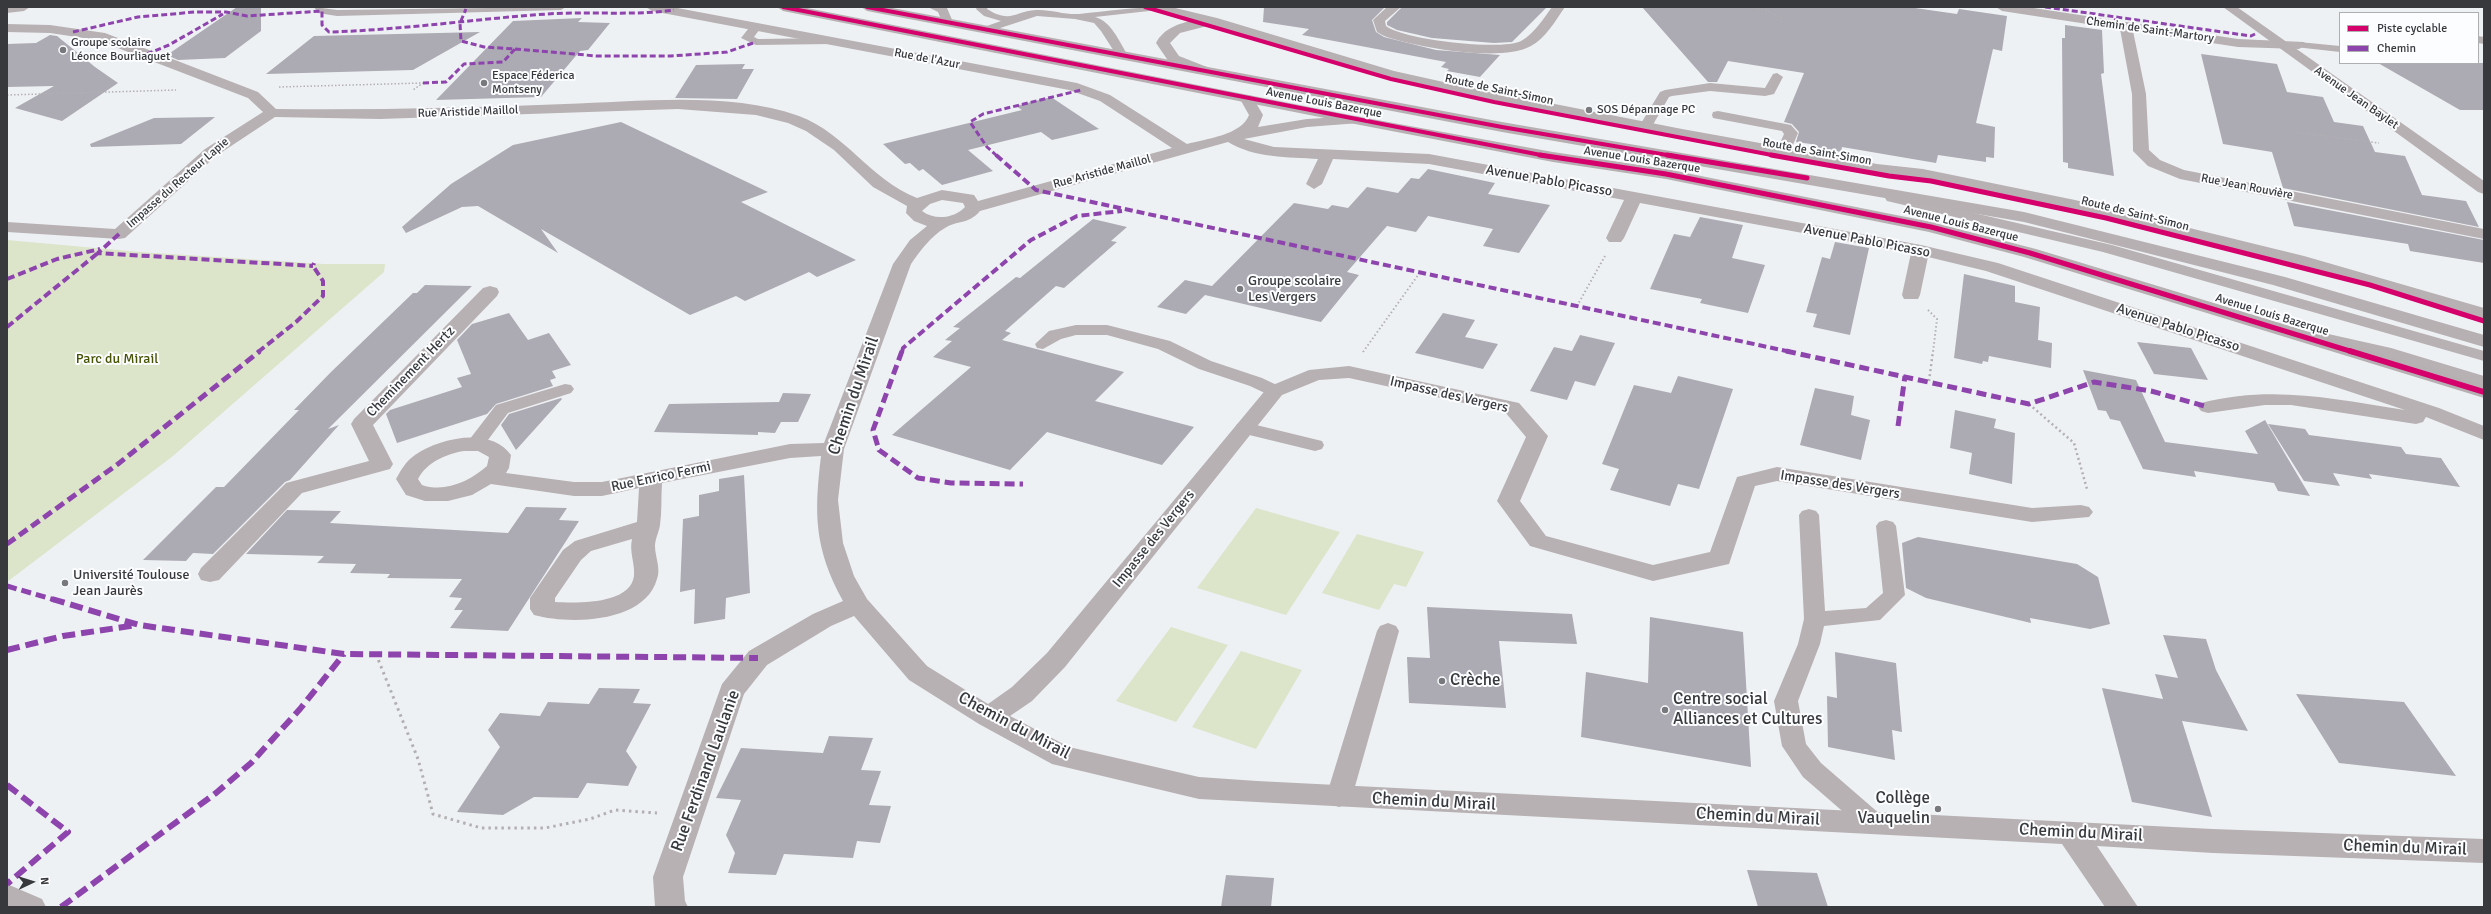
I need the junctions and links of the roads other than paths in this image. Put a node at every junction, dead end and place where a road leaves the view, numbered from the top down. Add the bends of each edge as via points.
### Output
1 (24, 7) edge
2 (318, 7) edge
3 (561, 7) edge
4 (652, 7) edge
5 (783, 7) edge
6 (867, 7) edge
7 (933, 7) edge
8 (983, 7) edge
9 (1157, 7) edge
10 (1394, 7) edge
11 (1559, 7) edge
12 (2002, 7) edge
13 (2229, 7) edge
14 (2245, 7) edge
15 (7, 9) edge
16 (1040, 10) edge
17 (1213, 15) junction
18 (1075, 16) junction
19 (1011, 21) junction
20 (947, 22) junction
21 (2126, 26) junction
22 (7, 28) edge
23 (988, 29) junction
24 (2299, 45) junction
25 (2283, 46) junction
26 (2339, 49) edge
27 (1121, 54) junction
28 (1202, 70) junction
29 (1777, 77) dead end
30 (1247, 99) junction
31 (272, 112) junction
32 (1718, 115) dead end
33 (1355, 120) junction
34 (1646, 125) junction
35 (1230, 137) junction
36 (1186, 150) junction
37 (1783, 152) junction
38 (1328, 155) junction
39 (2484, 175) edge
40 (1807, 178) junction
41 (1314, 184) dead end
42 (2484, 189) edge
43 (1634, 197) junction
44 (918, 204) junction
45 (974, 206) junction
46 (941, 222) junction
47 (7, 227) edge
48 (2484, 234) edge
49 (1615, 238) road end
50 (1921, 250) junction
51 (490, 292) dead end
52 (1911, 295) road end
53 (2484, 314) edge
54 (2276, 327) junction
55 (2484, 341) edge
56 (1043, 344) dead end
57 (2484, 356) edge
58 (2315, 373) junction
59 (2484, 382) edge
60 (565, 389) dead end
61 (1275, 391) junction
62 (2484, 392) edge
63 (2290, 399) junction
64 (2208, 408) dead end
65 (2432, 412) junction
66 (1244, 428) junction
67 (2484, 434) edge
68 (475, 444) junction
69 (1315, 445) dead end
70 (833, 449) junction
71 (382, 464) junction
72 (416, 465) junction
73 (488, 478) junction
74 (651, 480) junction
75 (2081, 512) road end
76 (1809, 515) dead end
77 (648, 526) junction
78 (1886, 526) dead end
79 (210, 574) dead end
80 (858, 604) junction
81 (1816, 619) junction
82 (1388, 631) dead end
83 (990, 717) junction
84 (1339, 797) junction
85 (1872, 822) junction
86 (2071, 832) junction
87 (2484, 851) edge
88 (7, 895) edge
89 (32, 907) edge
90 (672, 907) edge
91 (2122, 907) edge

1 - 15 street
2 - 3 lane via 322,11 337,12
4 - 36 street, Rue de l'Azur via 1072,86 1105,98
5 - 30 main road, Avenue Louis Bazerque
6 - 20 main road, Avenue Louis Bazerque
7 - 20 lane via 943,10
8 - 19 lane via 980,9 987,15
9 - 17 street, Route de Saint-Simon via 1190,16
9 - 18 lane
10 - 11 street via 1379,20 1378,25 1382,31 1480,49 1500,50 1527,43
12 - 21 street, Chemin de Saint-Martory
13 - 25 main road, Avenue Jean Baylet
14 - 24 main road, Avenue Jean Baylet
16 - 18 lane
16 - 19 lane
17 - 28 street via 1181,27 1165,36 1163,43 1174,59
17 - 34 street, Route de Saint-Simon via 1391,74
18 - 27 lane via 1098,21
19 - 23 lane
20 - 23 main road, Avenue Louis Bazerque
21 - 25 street, Chemin de Saint-Martory via 2238,43
21 - 48 street, Rue Jean Rouvière via 2139,94 2141,151 2154,163 2180,174
22 - 31 street via 50,29 100,36 253,95
23 - 27 main road, Avenue Louis Bazerque
24 - 25 street, Chemin de Saint-Martory
24 - 26 lane
24 - 39 main road, Avenue Jean Baylet
25 - 42 main road, Avenue Jean Baylet
27 - 28 main road, Avenue Louis Bazerque
28 - 40 main road, Avenue Louis Bazerque via 1502,127
29 - 34 lane via 1770,91 1766,92 1718,87 1669,93 1664,95
30 - 33 main road, Avenue Louis Bazerque
30 - 35 street, Rue Aristide Maillol via 1256,115 1253,124
31 - 44 street, Rue Aristide Maillol via 380,115 678,105 765,112 792,119 828,138 883,188 902,199
31 - 47 street, Impasse du Recteur Lapie via 250,123 212,151 119,234
32 - 37 lane via 1786,128 1791,133
33 - 35 street, Rue Aristide Maillol via 1307,123
33 - 54 main road, Avenue Louis Bazerque via 1554,157 1666,174 1931,227 2030,253
34 - 37 street, Route de Saint-Simon
35 - 36 street, Rue Aristide Maillol
35 - 38 street, Avenue Pablo Picasso via 1243,145 1274,152
36 - 45 street, Rue Aristide Maillol
37 - 53 street, Route de Saint-Simon via 1877,169 1923,174 2075,205 2298,260
38 - 41 street
38 - 43 street, Avenue Pablo Picasso via 1429,159
40 - 55 main road, Avenue Louis Bazerque via 2024,217 2279,281
40 - 57 lane via 2107,248
43 - 49 street
43 - 50 street, Avenue Pablo Picasso
44 - 45 street via 932,197 952,195 968,199
44 - 46 street via 914,208 917,216
45 - 46 street via 964,216
46 - 70 street, Chemin du Mirail via 916,244 902,264
50 - 52 street
50 - 58 street, Avenue Pablo Picasso via 1992,267
51 - 71 street, Cheminement Hertz via 362,424
54 - 59 lane via 2385,352
54 - 62 main road, Avenue Louis Bazerque
56 - 61 lane via 1055,335 1076,330 1106,330 1164,346 1205,365
58 - 63 street via 2308,385
58 - 65 street, Avenue Pablo Picasso
60 - 68 lane via 502,409
61 - 66 street, Impasse des Vergers
61 - 75 street, Impasse des Vergers via 1316,374 1349,372 1512,407 1537,436 1508,501 1538,541 1653,573 1720,558 1745,482 1777,474 2032,515
63 - 64 street via 2265,399
63 - 65 street via 2414,418
65 - 67 street, Avenue Pablo Picasso
66 - 69 lane
66 - 83 street, Impasse des Vergers via 1056,660 1022,694
68 - 72 street via 452,446 430,455
68 - 73 street via 487,445 500,455 498,468
70 - 74 street, Rue Enrico Fermi via 790,451 698,468
70 - 80 street, Chemin du Mirail via 827,500 831,543 842,576
71 - 72 street
71 - 79 street via 294,488
72 - 73 street via 407,479 414,490 425,494 448,494 464,490
73 - 74 street, Rue Enrico Fermi via 574,489 602,489
74 - 77 street
76 - 81 lane
77 - 77 street via 643,546 645,580 638,593 621,604 594,611 560,612 543,609 542,598 572,555 583,546
78 - 81 lane via 1894,595 1872,615
80 - 83 street, Chemin du Mirail via 918,673
80 - 90 street, Rue Ferdinand Laulanie via 822,620 758,658 732,691 668,877 669,903
81 - 85 lane via 1786,701 1794,746 1812,770
82 - 84 lane
83 - 84 street, Chemin du Mirail via 1062,756 1199,788
84 - 85 street, Chemin du Mirail
85 - 86 street, Chemin du Mirail
86 - 87 street, Chemin du Mirail via 2213,841
86 - 91 street
88 - 89 lane

